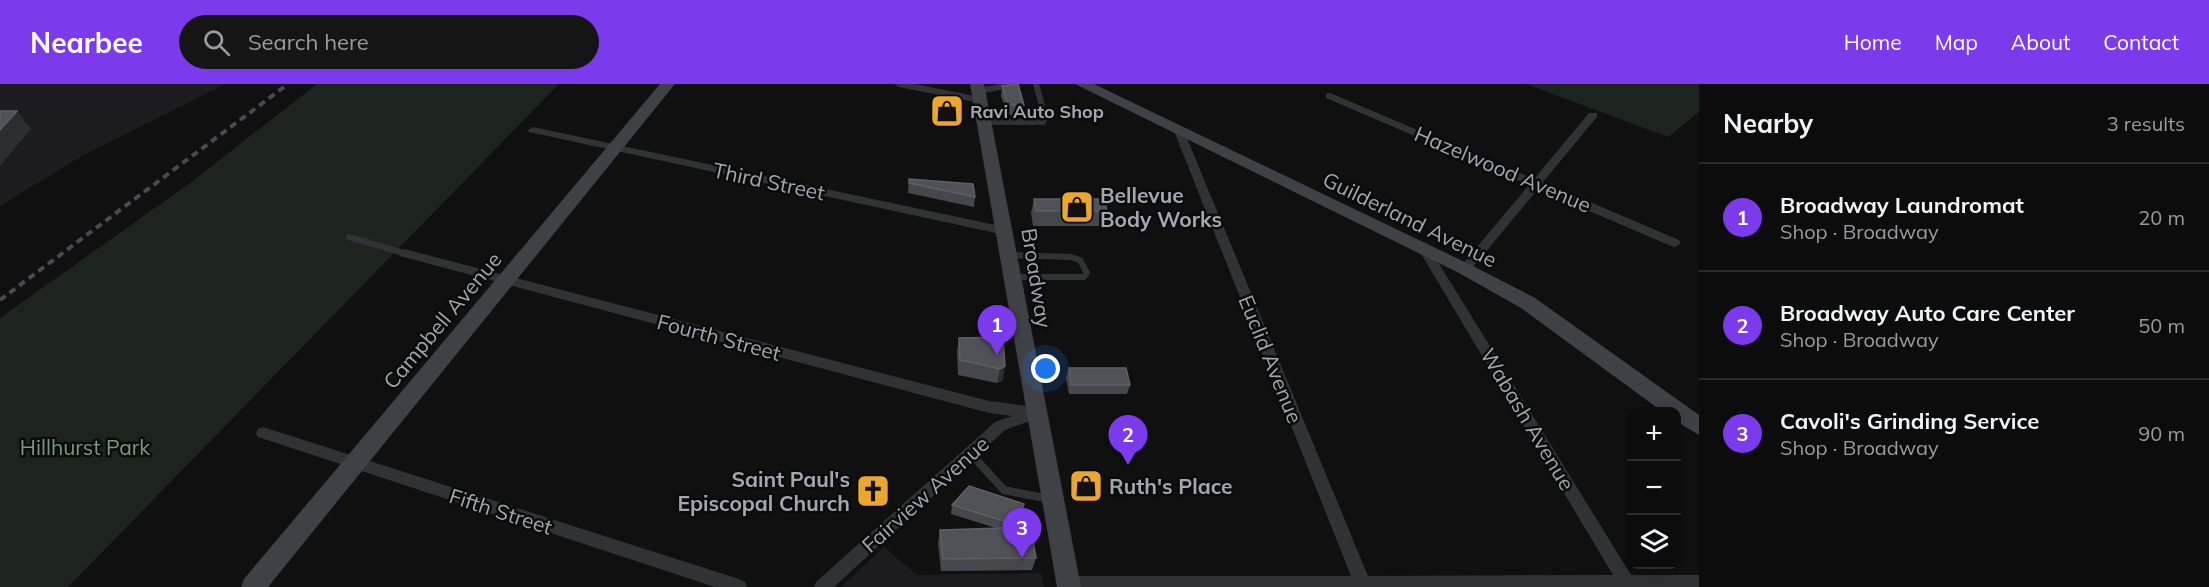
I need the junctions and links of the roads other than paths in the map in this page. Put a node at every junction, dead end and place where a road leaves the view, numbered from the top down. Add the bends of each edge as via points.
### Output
1 (668, 84) edge
2 (899, 84) edge
3 (1015, 84) edge
4 (1036, 84) edge
5 (1082, 84) edge
6 (978, 92) edge
7 (1330, 96) dead end
8 (1593, 115) dead end
9 (984, 122) junction
10 (533, 130) dead end
11 (1179, 131) junction
12 (615, 148) junction
13 (1536, 184) junction
14 (1005, 231) junction
15 (349, 237) dead end
16 (1675, 243) dead end
17 (1426, 252) junction
18 (404, 253) joint
19 (1009, 255) junction
20 (1465, 269) junction
21 (1013, 277) junction
22 (505, 281) junction
23 (1035, 413) junction
24 (1699, 426) edge
25 (263, 434) dead end
26 (970, 453) junction
27 (352, 464) junction
28 (1052, 499) junction
29 (1699, 583) edge
30 (1363, 585) edge
31 (1068, 586) edge
32 (1628, 586) edge
33 (253, 587) edge
34 (740, 587) edge
35 (822, 587) edge

1 - 12 street, Campbell Avenue
2 - 6 street
3 - 6 street
4 - 9 lane via 1046,117 1043,122
5 - 11 street, Guilderland Avenue
6 - 9 street, Broadway
7 - 13 street, Hazelwood Avenue
8 - 13 street
9 - 14 street, Broadway
10 - 12 street, Third Street
11 - 17 street, Guilderland Avenue
11 - 30 street, Euclid Avenue
12 - 14 street, Third Street
12 - 22 street, Campbell Avenue
13 - 16 street, Hazelwood Avenue
13 - 20 street
14 - 19 street, Broadway
15 - 18 lane
17 - 20 street, Guilderland Avenue
17 - 32 street, Wabash Avenue
18 - 22 street, Fourth Street
19 - 21 street, Broadway
19 - 21 lane via 1071,256 1080,260 1087,273 1084,277
20 - 24 street, Guilderland Avenue via 1528,303
21 - 23 street, Broadway
22 - 23 street, Fourth Street via 989,407
22 - 27 street, Campbell Avenue
23 - 26 street, Fairview Avenue via 1000,426
23 - 28 street, Broadway
25 - 27 street, Fifth Street
26 - 28 lane via 1004,490
26 - 35 street, Fairview Avenue
27 - 33 street, Campbell Avenue
27 - 34 street, Fifth Street
28 - 31 street, Broadway
29 - 32 street
30 - 31 street
30 - 32 street

